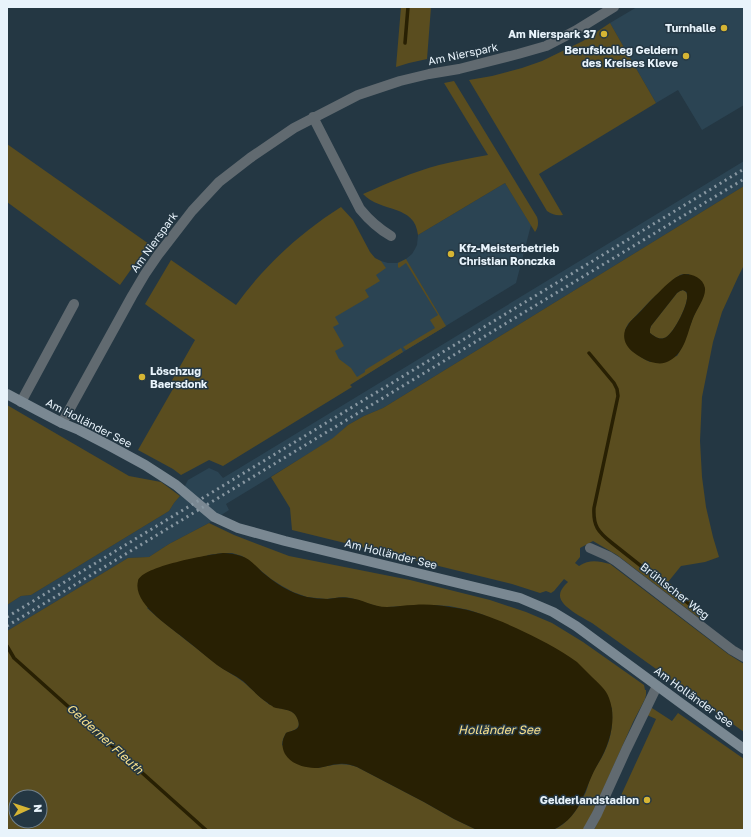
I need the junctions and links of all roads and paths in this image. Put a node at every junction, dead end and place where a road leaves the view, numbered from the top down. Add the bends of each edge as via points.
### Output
1 (614, 7) edge
2 (602, 10) edge
3 (313, 117) junction
4 (391, 236) dead end
5 (74, 304) dead end
6 (7, 394) edge
7 (21, 402) junction
8 (62, 423) junction
9 (590, 548) dead end
10 (744, 657) edge
11 (657, 686) junction
12 (744, 749) edge
13 (588, 830) edge

1 - 2 street, Am Nierspark
2 - 3 street, Am Nierspark via 575,31 546,46 459,69 400,81 358,95
3 - 4 street via 360,209 375,226
3 - 8 street, Am Nierspark via 289,131 219,182 192,211 145,274
5 - 7 street
6 - 7 street, Am Holländer See
7 - 8 street, Am Holländer See
8 - 11 street, Am Holländer See via 156,472 214,517 231,525 278,539 520,598 553,612
9 - 10 street, Brühlscher Weg via 616,561
11 - 12 street, Am Holländer See
11 - 13 street

